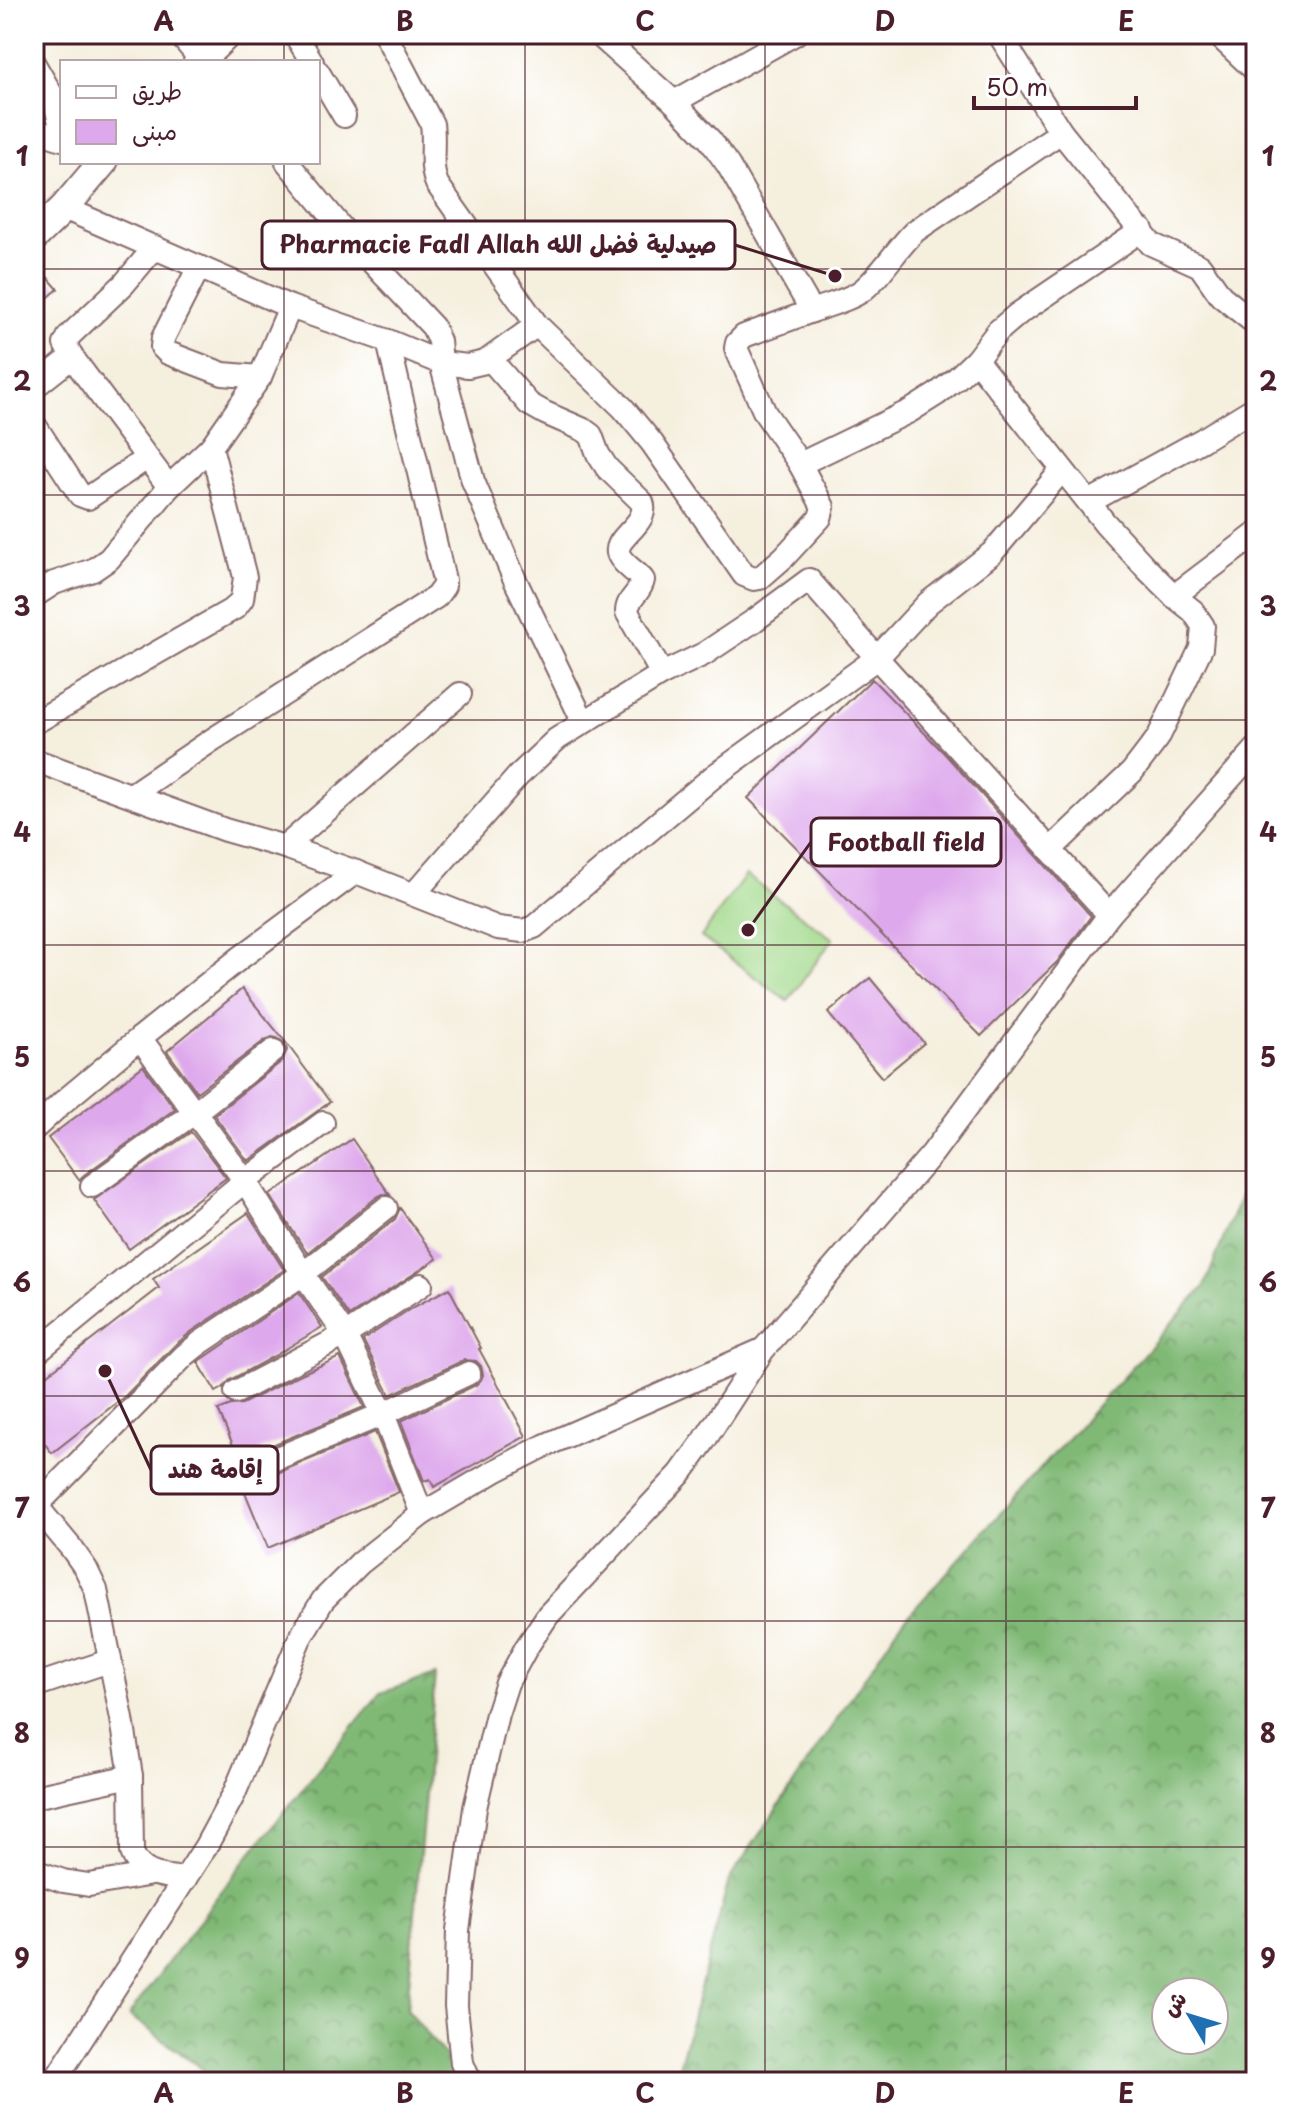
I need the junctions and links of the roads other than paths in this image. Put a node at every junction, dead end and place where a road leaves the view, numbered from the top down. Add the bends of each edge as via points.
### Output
1 (179, 34) edge
2 (295, 34) edge
3 (385, 34) edge
4 (598, 34) edge
5 (795, 34) edge
6 (999, 34) edge
7 (1217, 34) edge
8 (214, 49) edge
9 (311, 60) edge
10 (34, 64) edge
11 (1256, 71) edge
12 (320, 75) edge
13 (674, 102) junction
14 (344, 116) dead end
15 (60, 122) edge
16 (1061, 132) junction
17 (34, 135) edge
18 (60, 138) edge
19 (96, 164) edge
20 (289, 164) edge
21 (64, 208) junction
22 (1142, 230) junction
23 (34, 237) edge
24 (155, 247) junction
25 (199, 267) junction
26 (290, 307) junction
27 (812, 311) junction
28 (1256, 324) edge
29 (537, 325) junction
30 (388, 341) junction
31 (72, 357) junction
32 (490, 359) junction
33 (976, 360) junction
34 (441, 363) junction
35 (260, 377) junction
36 (34, 387) edge
37 (1256, 407) edge
38 (34, 424) edge
39 (211, 447) junction
40 (147, 458) junction
41 (800, 464) junction
42 (1062, 470) junction
43 (169, 487) junction
44 (1089, 502) junction
45 (1256, 534) edge
46 (34, 596) edge
47 (1174, 596) junction
48 (877, 658) junction
49 (662, 674) junction
50 (460, 694) dead end
51 (583, 721) junction
52 (34, 723) edge
53 (1256, 749) edge
54 (34, 760) edge
55 (131, 795) junction
56 (285, 847) junction
57 (1051, 849) junction
58 (356, 872) junction
59 (414, 894) junction
60 (1109, 915) junction
61 (140, 1038) junction
62 (273, 1051) dead end
63 (195, 1112) junction
64 (323, 1123) dead end
65 (34, 1129) edge
66 (245, 1181) junction
67 (92, 1186) dead end
68 (386, 1208) dead end
69 (303, 1274) junction
70 (421, 1285) dead end
71 (345, 1335) junction
72 (763, 1350) junction
73 (34, 1354) edge
74 (469, 1373) dead end
75 (236, 1392) dead end
76 (383, 1414) junction
77 (263, 1464) dead end
78 (35, 1504) edge
79 (422, 1514) junction
80 (109, 1661) junction
81 (34, 1686) edge
82 (131, 1776) junction
83 (34, 1797) edge
84 (34, 1871) edge
85 (152, 1874) junction
86 (185, 1879) junction
87 (54, 2082) edge
88 (470, 2082) edge

1 - 8 street
2 - 9 street
3 - 29 street via 432,124 437,184
4 - 13 street
5 - 13 street
6 - 16 street
7 - 11 street
10 - 15 street
12 - 14 street
13 - 27 street via 728,165
16 - 22 street
16 - 27 street via 915,231 862,291
17 - 18 street
19 - 21 main road
20 - 34 street via 427,320 436,334
21 - 23 main road
21 - 24 street
22 - 28 street via 1151,244 1200,266 1221,296
22 - 33 street via 1018,314
24 - 25 street
24 - 31 street via 69,336 65,344
25 - 26 street
25 - 35 street via 162,347 223,374
26 - 30 street
26 - 35 street
27 - 41 street via 744,336 736,348 765,413
29 - 32 street
29 - 41 street via 623,408 749,578 760,578 784,557 823,512
30 - 34 street
30 - 55 street via 444,580 441,591
31 - 36 street
31 - 40 street
32 - 34 street via 468,366
32 - 49 street via 529,404 591,435 607,468 642,502 643,516 618,551 643,580 627,612
33 - 41 street via 910,411
33 - 42 street
34 - 51 street via 473,481 492,529
35 - 39 street
37 - 44 street
38 - 40 street via 85,498
39 - 43 street
39 - 52 street via 245,577 242,599 235,608
40 - 43 street
42 - 44 street
42 - 48 street via 992,553 928,603
43 - 46 street via 109,559
44 - 47 street
45 - 47 street
47 - 57 street via 1203,626 1194,664 1146,754
48 - 49 street via 809,580 704,654
48 - 57 street
48 - 59 street via 714,776 534,927 498,928
49 - 51 street
50 - 56 street
51 - 59 street via 526,767
53 - 60 street
54 - 55 street
55 - 56 street
56 - 58 street
57 - 60 street
58 - 59 street
58 - 61 street
60 - 72 street via 932,1154
61 - 63 street
61 - 65 street
62 - 63 street
63 - 66 street
63 - 67 street
64 - 66 street
66 - 69 street
66 - 73 street
68 - 69 street
69 - 71 street
69 - 78 street via 185,1355
70 - 71 street
71 - 75 street
71 - 76 street
72 - 79 street via 544,1446
72 - 88 street via 680,1474 548,1615 507,1683 475,1808 458,1930 456,2006 462,2063
74 - 76 street
76 - 77 street
76 - 79 street
78 - 80 street via 72,1549 96,1590
79 - 86 street via 323,1600 300,1638 234,1794
80 - 81 street
80 - 82 street
82 - 83 street
82 - 85 street via 132,1852
84 - 85 street via 89,1885
85 - 86 street
86 - 87 street

